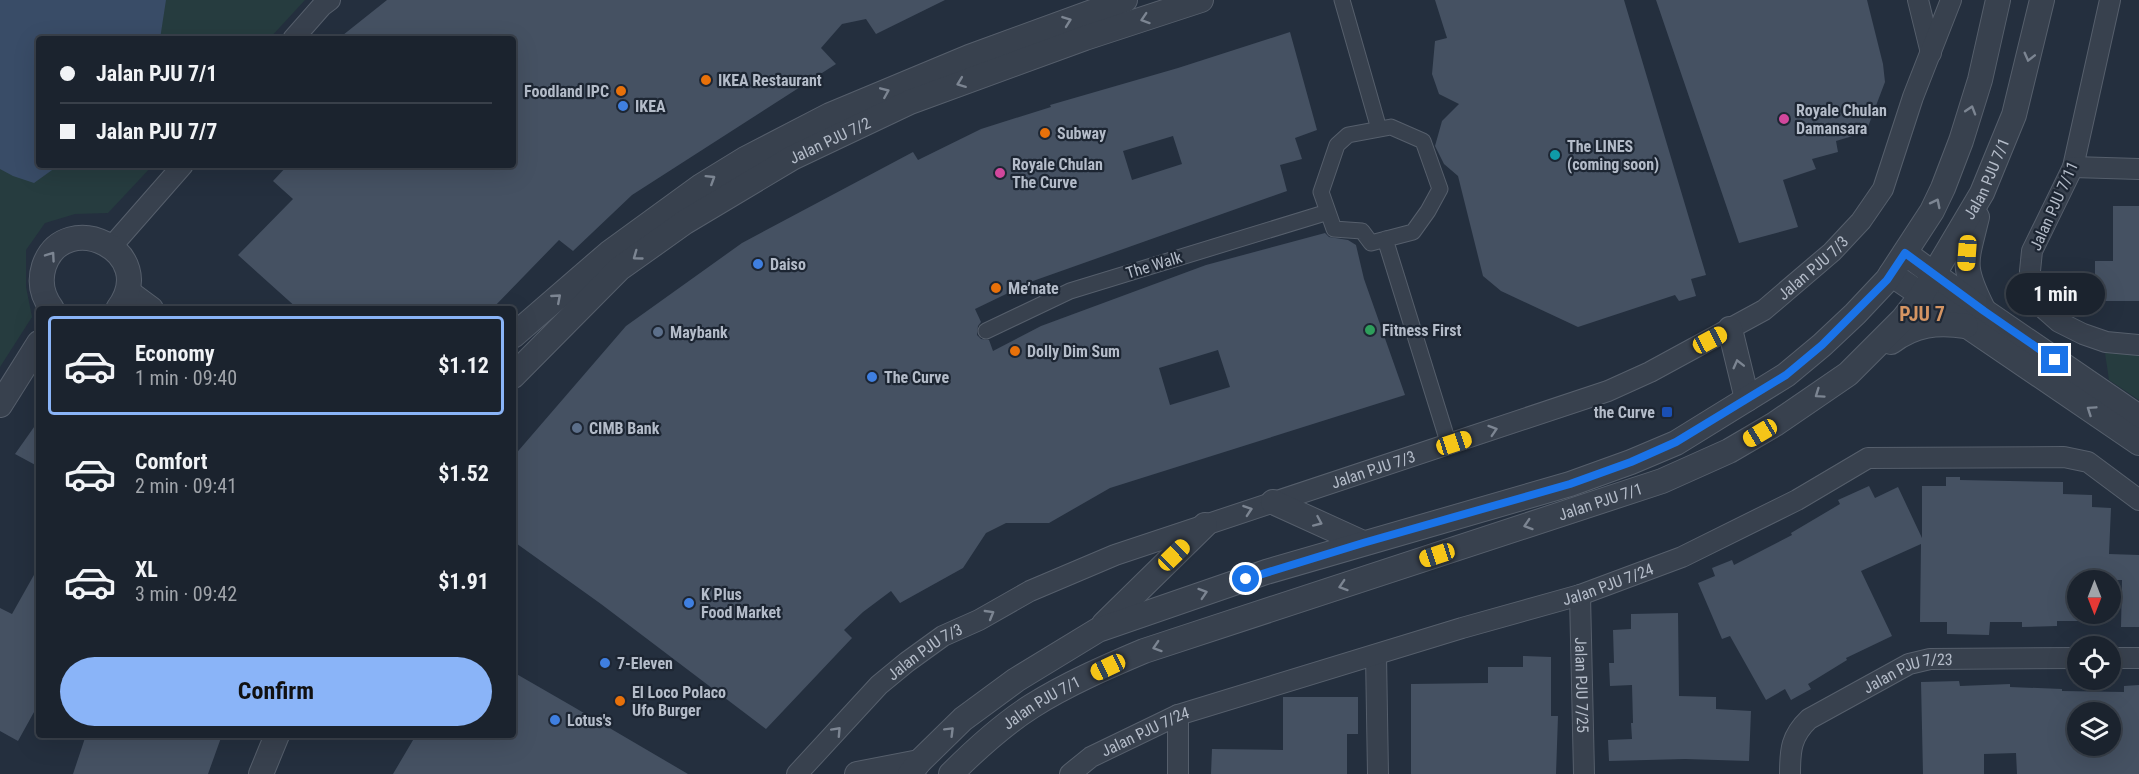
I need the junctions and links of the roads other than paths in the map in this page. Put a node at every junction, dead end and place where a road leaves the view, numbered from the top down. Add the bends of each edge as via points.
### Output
1 (330, 0) edge
2 (1125, 0) edge
3 (1202, 0) edge
4 (1342, 0) edge
5 (1918, 0) edge
6 (1951, 0) edge
7 (1998, 0) edge
8 (2042, 0) edge
9 (2110, 0) edge
10 (296, 36) edge
11 (1931, 53) junction
12 (1379, 129) junction
13 (2073, 167) junction
14 (180, 168) edge
15 (2139, 169) edge
16 (1982, 193) junction
17 (1328, 212) junction
18 (1385, 239) junction
19 (112, 246) junction
20 (1905, 253) junction
21 (1891, 274) junction
22 (1933, 274) junction
23 (1921, 296) junction
24 (123, 301) edge
25 (50, 306) edge
26 (140, 306) edge
27 (1976, 319) junction
28 (1730, 329) junction
29 (986, 331) dead end
30 (516, 333) edge
31 (2139, 345) edge
32 (36, 348) edge
33 (516, 373) edge
34 (1848, 374) junction
35 (1747, 399) junction
36 (0, 405) edge
37 (2139, 417) edge
38 (2139, 443) edge
39 (1449, 445) junction
40 (2139, 500) edge
41 (1273, 502) junction
42 (1205, 525) junction
43 (1363, 543) junction
44 (1580, 595) junction
45 (1098, 630) junction
46 (1377, 655) junction
47 (2139, 657) edge
48 (2067, 658) edge
49 (2121, 658) edge
50 (1178, 715) junction
51 (276, 738) edge
52 (915, 768) edge
53 (261, 774) edge
54 (797, 774) edge
55 (857, 774) edge
56 (951, 774) edge
57 (1070, 774) edge
58 (1178, 774) edge
59 (1378, 774) edge
60 (1584, 774) edge
61 (1790, 774) edge

1 - 10 street
30 -> 2 street, Jalan PJU 7/2 via 609,253 745,159 830,115 959,61
3 -> 33 street, Jalan PJU 7/2 via 921,98 792,158 685,222 619,269
4 - 12 street
5 - 11 street
6 - 11 street, Jalan PJU 7/3
20 -> 7 street, Jalan PJU 7/1 via 1932,211 1953,165 1980,80
8 -> 16 street, Jalan PJU 7/1 via 2014,115
9 - 13 street, Jalan PJU 7/11
11 - 28 street, Jalan PJU 7/3 via 1883,189 1862,221 1764,310
12 - 17 street via 1348,135 1337,145 1321,192
12 - 18 street via 1391,127 1423,141 1440,189 1413,232
13 - 15 street
13 - 31 street, Jalan PJU 7/11 via 2032,251 2032,289 2042,307 2059,322 2106,342
14 - 19 street
16 - 22 street, Jalan PJU 7/1
16 - 27 street via 1966,268
17 - 18 street via 1334,229 1362,231 1371,243
17 - 29 street, The Walk via 1070,291
18 - 39 street
19 - 24 street via 127,267 129,280
25 -> 19 street via 42,289 42,274 46,260 56,248 83,237
20 - 21 street, Jalan PJU 7/1
20 - 22 street
21 - 23 street
21 - 35 street, Jalan PJU 7/1 via 1822,345 1786,375
22 - 23 street, Jalan PJU 7/1
22 - 27 street
23 - 27 street
23 - 34 street, Jalan PJU 7/1
24 - 26 street
27 - 34 street via 1916,327
27 - 37 street
38 -> 27 street
35 -> 28 street
39 -> 28 street, Jalan PJU 7/3 via 1608,391
32 - 36 street
34 -> 56 street, Jalan PJU 7/1 via 1729,451 1662,481 1120,661 1032,706 983,742
35 - 43 street, Jalan PJU 7/1 via 1676,442 1631,462 1570,484
39 - 41 street, Jalan PJU 7/3
40 - 44 street, Jalan PJU 7/24 via 2088,462 2064,457 1868,458 1797,500 1682,557
42 -> 41 street, Jalan PJU 7/3
41 -> 43 street
42 - 45 street
54 -> 42 street, Jalan PJU 7/3 via 879,686 943,636 1051,582 1115,555
45 -> 43 street, Jalan PJU 7/1
44 - 46 street, Jalan PJU 7/24
44 - 60 street, Jalan PJU 7/25
52 -> 45 street, Jalan PJU 7/1 via 963,719 1007,686
46 - 50 street, Jalan PJU 7/24
46 - 59 street
47 - 49 street
48 - 61 street, Jalan PJU 7/23 via 1919,660 1809,719 1793,741
50 - 57 street, Jalan PJU 7/24 via 1091,757
50 - 58 street
51 - 53 street
52 - 55 street

